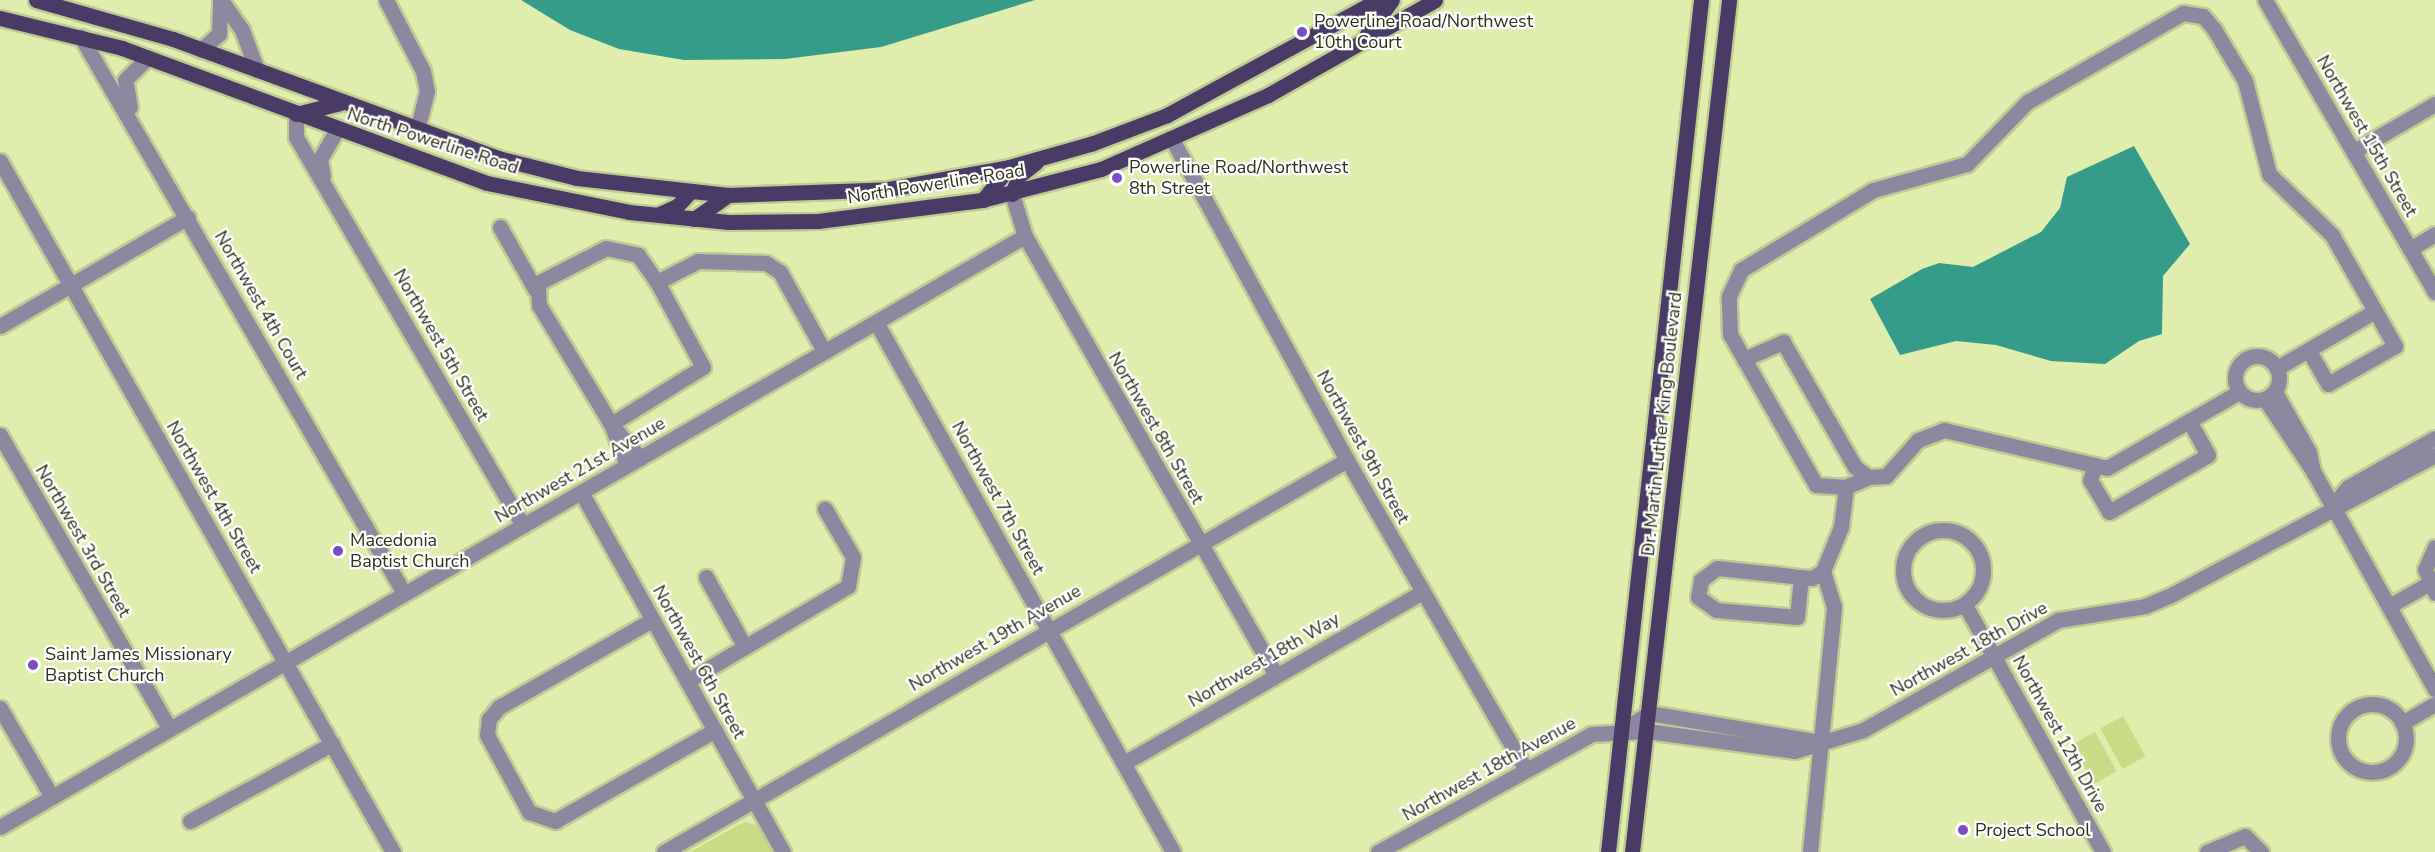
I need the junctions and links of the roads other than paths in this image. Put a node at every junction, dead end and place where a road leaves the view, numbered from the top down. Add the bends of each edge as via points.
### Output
1 (36, 0) edge
2 (221, 0) edge
3 (386, 0) edge
4 (1378, 0) edge
5 (1392, 0) edge
6 (1435, 0) edge
7 (1701, 0) edge
8 (1729, 0) edge
9 (2265, 0) edge
10 (70, 4) edge
11 (0, 18) edge
12 (81, 38) junction
13 (1357, 44) junction
14 (201, 50) junction
15 (147, 58) junction
16 (256, 70) junction
17 (211, 82) junction
18 (343, 103) junction
19 (2435, 104) edge
20 (297, 114) junction
21 (133, 124) junction
22 (337, 130) junction
23 (417, 130) junction
24 (1173, 141) junction
25 (2354, 151) junction
26 (1042, 157) junction
27 (0, 161) edge
28 (1009, 167) junction
29 (325, 185) junction
30 (690, 192) junction
31 (1012, 194) junction
32 (728, 195) junction
33 (982, 200) junction
34 (656, 215) junction
35 (188, 217) junction
36 (694, 219) junction
37 (500, 227) dead end
38 (2435, 234) edge
39 (1025, 236) junction
40 (2410, 249) junction
41 (657, 282) junction
42 (71, 286) junction
43 (535, 289) junction
44 (2435, 292) edge
45 (2375, 311) junction
46 (876, 322) junction
47 (0, 326) edge
48 (2308, 350) junction
49 (824, 351) junction
50 (1744, 359) junction
51 (2277, 368) junction
52 (2239, 392) junction
53 (2270, 396) junction
54 (2189, 421) junction
55 (611, 424) junction
56 (0, 435) edge
57 (2435, 438) edge
58 (2435, 455) edge
59 (1347, 460) junction
60 (634, 461) junction
61 (2095, 465) junction
62 (1869, 477) junction
63 (1846, 488) junction
64 (581, 492) junction
65 (2332, 506) junction
66 (825, 509) dead end
67 (523, 525) junction
68 (1199, 543) junction
69 (2435, 547) edge
70 (1823, 571) junction
71 (706, 577) dead end
72 (1801, 577) junction
73 (2432, 589) edge
74 (404, 592) junction
75 (1423, 592) junction
76 (1965, 605) junction
77 (2389, 606) junction
78 (652, 620) junction
79 (1049, 628) junction
80 (746, 647) junction
81 (1994, 656) junction
82 (286, 661) junction
83 (1276, 675) junction
84 (687, 681) junction
85 (2435, 689) edge
86 (2435, 704) edge
87 (0, 708) edge
88 (1649, 713) junction
89 (2402, 723) junction
90 (169, 728) junction
91 (715, 730) junction
92 (1622, 731) junction
93 (1647, 731) junction
94 (1820, 742) junction
95 (332, 744) junction
96 (1124, 762) junction
97 (1525, 768) junction
98 (52, 797) junction
99 (754, 800) junction
100 (190, 821) dead end
101 (0, 827) edge
102 (393, 852) edge
103 (664, 852) edge
104 (783, 852) edge
105 (1173, 852) edge
106 (1378, 852) edge
107 (1608, 852) edge
108 (1632, 852) edge
109 (1810, 852) edge
110 (2103, 852) edge
111 (2207, 852) edge
112 (2261, 852) edge

1 - 10 main road, North Powerline Road
2 - 14 street via 219,34
2 - 16 street via 242,30
3 - 23 street via 423,71 427,91
4 - 26 main road, North Powerline Road via 1167,115
5 - 13 main road
6 - 13 main road, North Powerline Road
7 - 92 main road, Dr. Martin Luther King Boulevard
8 - 88 main road, Dr. Martin Luther King Boulevard
9 - 25 street, Northwest 15th Street
10 - 14 main road, North Powerline Road
11 - 12 main road, North Powerline Road
12 - 15 main road, North Powerline Road
12 - 21 street, Northwest 4th Court
13 - 24 main road, North Powerline Road
14 - 16 main road, North Powerline Road
15 - 17 main road, North Powerline Road
15 - 21 street via 125,80
16 - 17 main road
16 - 18 main road, North Powerline Road
17 - 20 main road, North Powerline Road
18 - 20 main road
18 - 23 main road, North Powerline Road
19 - 25 street
20 - 22 main road, North Powerline Road
20 - 29 street, Northwest 5th Street via 296,136
21 - 35 street, Northwest 4th Court
22 - 29 street, Northwest 5th Street via 320,159
22 - 34 main road, North Powerline Road via 487,183
23 - 30 main road, North Powerline Road via 577,177
24 - 31 main road, North Powerline Road
24 - 59 street, Northwest 9th Street
25 - 40 street, Northwest 15th Street
26 - 28 main road, North Powerline Road
26 - 31 main road via 1019,176
27 - 42 street, Northwest 4th Street
28 - 32 main road, North Powerline Road via 888,189
28 - 33 main road
29 - 67 street, Northwest 5th Street
30 - 32 main road, North Powerline Road
30 - 34 main road via 677,206
31 - 33 main road, North Powerline Road
31 - 39 street, Northwest 8th Street
32 - 36 main road
33 - 36 main road, North Powerline Road via 818,221
34 - 36 main road, North Powerline Road
35 - 42 street
35 - 74 street, Northwest 4th Court
37 - 43 street
38 - 40 street
39 - 46 street, Northwest 21st Avenue
39 - 68 street, Northwest 8th Street
40 - 44 street, Northwest 15th Street
41 - 43 street via 638,255 606,248
41 - 49 street via 698,261 771,264
41 - 55 street via 703,367
42 - 47 street
42 - 82 street, Northwest 4th Street
43 - 55 street via 539,305
45 - 48 street
45 - 48 street via 2395,346 2328,384
45 - 50 street via 2332,236 2269,174 2245,81 2214,29 2192,13 2027,102 1967,164 1886,184 1764,251 1741,270 1730,296 1730,334
46 - 49 street, Northwest 21st Avenue
46 - 79 street, Northwest 7th Street
48 - 51 street
49 - 60 street, Northwest 21st Avenue
50 - 62 street via 1783,342 1855,467
50 - 63 street via 1816,485
51 - 52 street via 2260,356 2245,360 2236,372
51 - 53 street
52 - 53 street via 2252,400
52 - 54 street
53 - 65 street via 2309,452 2313,471
54 - 61 street via 2107,468
54 - 61 street via 2208,455 2109,512 2090,480
55 - 60 street
56 - 90 street, Northwest 3rd Street
57 - 65 street via 2348,487
58 - 65 street via 2354,500
59 - 68 street, Northwest 19th Avenue
59 - 75 street, Northwest 9th Street
60 - 64 street, Northwest 21st Avenue
61 - 62 street via 1944,430 1918,440 1886,476
62 - 63 street
63 - 70 street via 1841,526
64 - 67 street, Northwest 21st Avenue
64 - 78 street, Northwest 6th Street
65 - 77 street
65 - 81 street, Northwest 18th Drive via 2169,596 2145,606 2058,620
66 - 80 street via 853,557 848,586
67 - 74 street, Northwest 21st Avenue
68 - 79 street, Northwest 19th Avenue
68 - 83 street, Northwest 8th Street
69 - 73 street via 2425,569
70 - 72 street
70 - 94 street via 1834,607
71 - 80 street
72 - 72 street via 1797,617 1716,610 1698,597 1701,580 1717,568
73 - 77 street
74 - 82 street, Northwest 21st Avenue
75 - 83 street, Northwest 18th Way
75 - 97 street, Northwest 9th Street
76 - 76 street via 1983,573 1977,549 1945,530 1920,537 1904,559 1905,587 1931,609
76 - 81 street, Northwest 12th Drive
77 - 85 street
78 - 84 street, Northwest 6th Street
78 - 91 street via 499,706 489,719 487,735 529,812 540,820 555,821
79 - 96 street, Northwest 7th Street
79 - 99 street, Northwest 19th Avenue
80 - 84 street
81 - 94 street, Northwest 18th Drive via 1863,730
81 - 110 street, Northwest 12th Drive
82 - 90 street, Northwest 21st Avenue
82 - 95 street, Northwest 4th Street
83 - 96 street, Northwest 18th Way
84 - 91 street, Northwest 6th Street
86 - 89 street
87 - 98 street
88 - 92 street
88 - 93 main road, Dr. Martin Luther King Boulevard
88 - 94 street, Northwest 18th Drive
89 - 89 street via 2378,705 2355,708 2340,726 2340,749 2366,771 2388,768 2404,750
90 - 98 street, Northwest 21st Avenue
91 - 99 street, Northwest 6th Street
92 - 93 street, Northwest 18th Drive
92 - 97 street, Northwest 18th Avenue via 1592,734
92 - 107 main road, Dr. Martin Luther King Boulevard
93 - 94 street, Northwest 18th Drive via 1794,751
93 - 108 main road, Dr. Martin Luther King Boulevard
94 - 109 street
95 - 100 street
95 - 102 street, Northwest 4th Street
96 - 105 street, Northwest 7th Street
97 - 106 street, Northwest 18th Avenue
98 - 101 street, Northwest 21st Avenue
99 - 103 street, Northwest 19th Avenue
99 - 104 street, Northwest 6th Street
111 - 112 street via 2245,836

